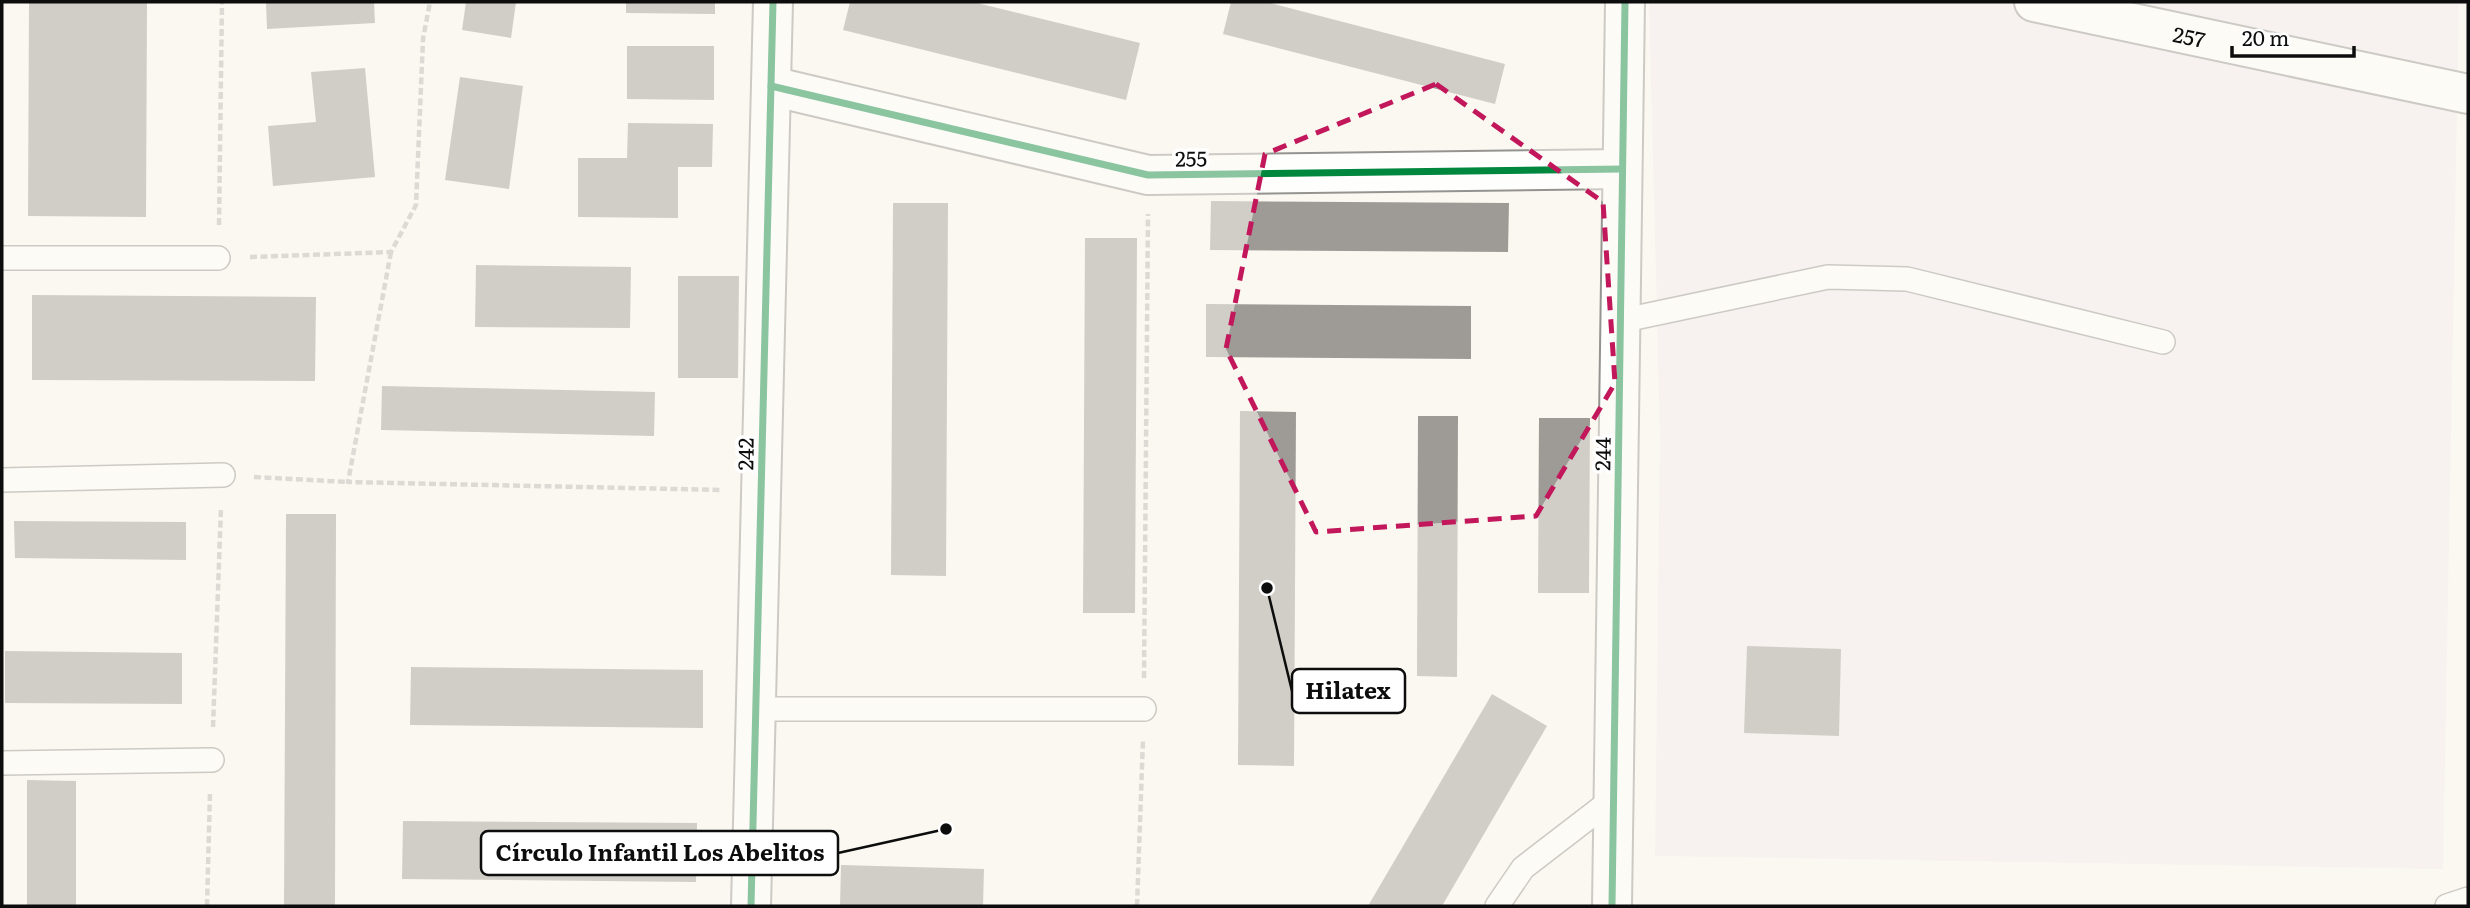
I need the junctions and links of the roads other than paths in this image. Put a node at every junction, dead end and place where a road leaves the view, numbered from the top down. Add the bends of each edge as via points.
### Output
1 (773, 2) edge
2 (1625, 2) edge
3 (2034, 2) edge
4 (771, 86) junction
5 (2468, 94) edge
6 (1622, 169) junction
7 (2, 258) edge
8 (218, 258) road end
9 (1620, 321) junction
10 (2163, 342) dead end
11 (223, 475) road end
12 (2, 480) edge
13 (756, 709) junction
14 (1144, 709) road end
15 (212, 760) road end
16 (2, 763) edge
17 (1614, 798) junction
18 (2468, 899) edge
19 (751, 906) edge
20 (1497, 906) edge
21 (1612, 906) edge
22 (2447, 906) edge

1 - 4 street, 242
2 - 6 street, 244
3 - 5 street, 257
4 - 6 street, 255 via 1148,174
4 - 13 street, 242
6 - 9 street, 244
7 - 8 lane
9 - 10 lane via 1828,277 1907,279
9 - 17 street, 244
11 - 12 lane
13 - 14 lane
13 - 19 street, 242
15 - 16 lane
17 - 20 lane via 1523,868
17 - 21 street, 244
18 - 22 lane

